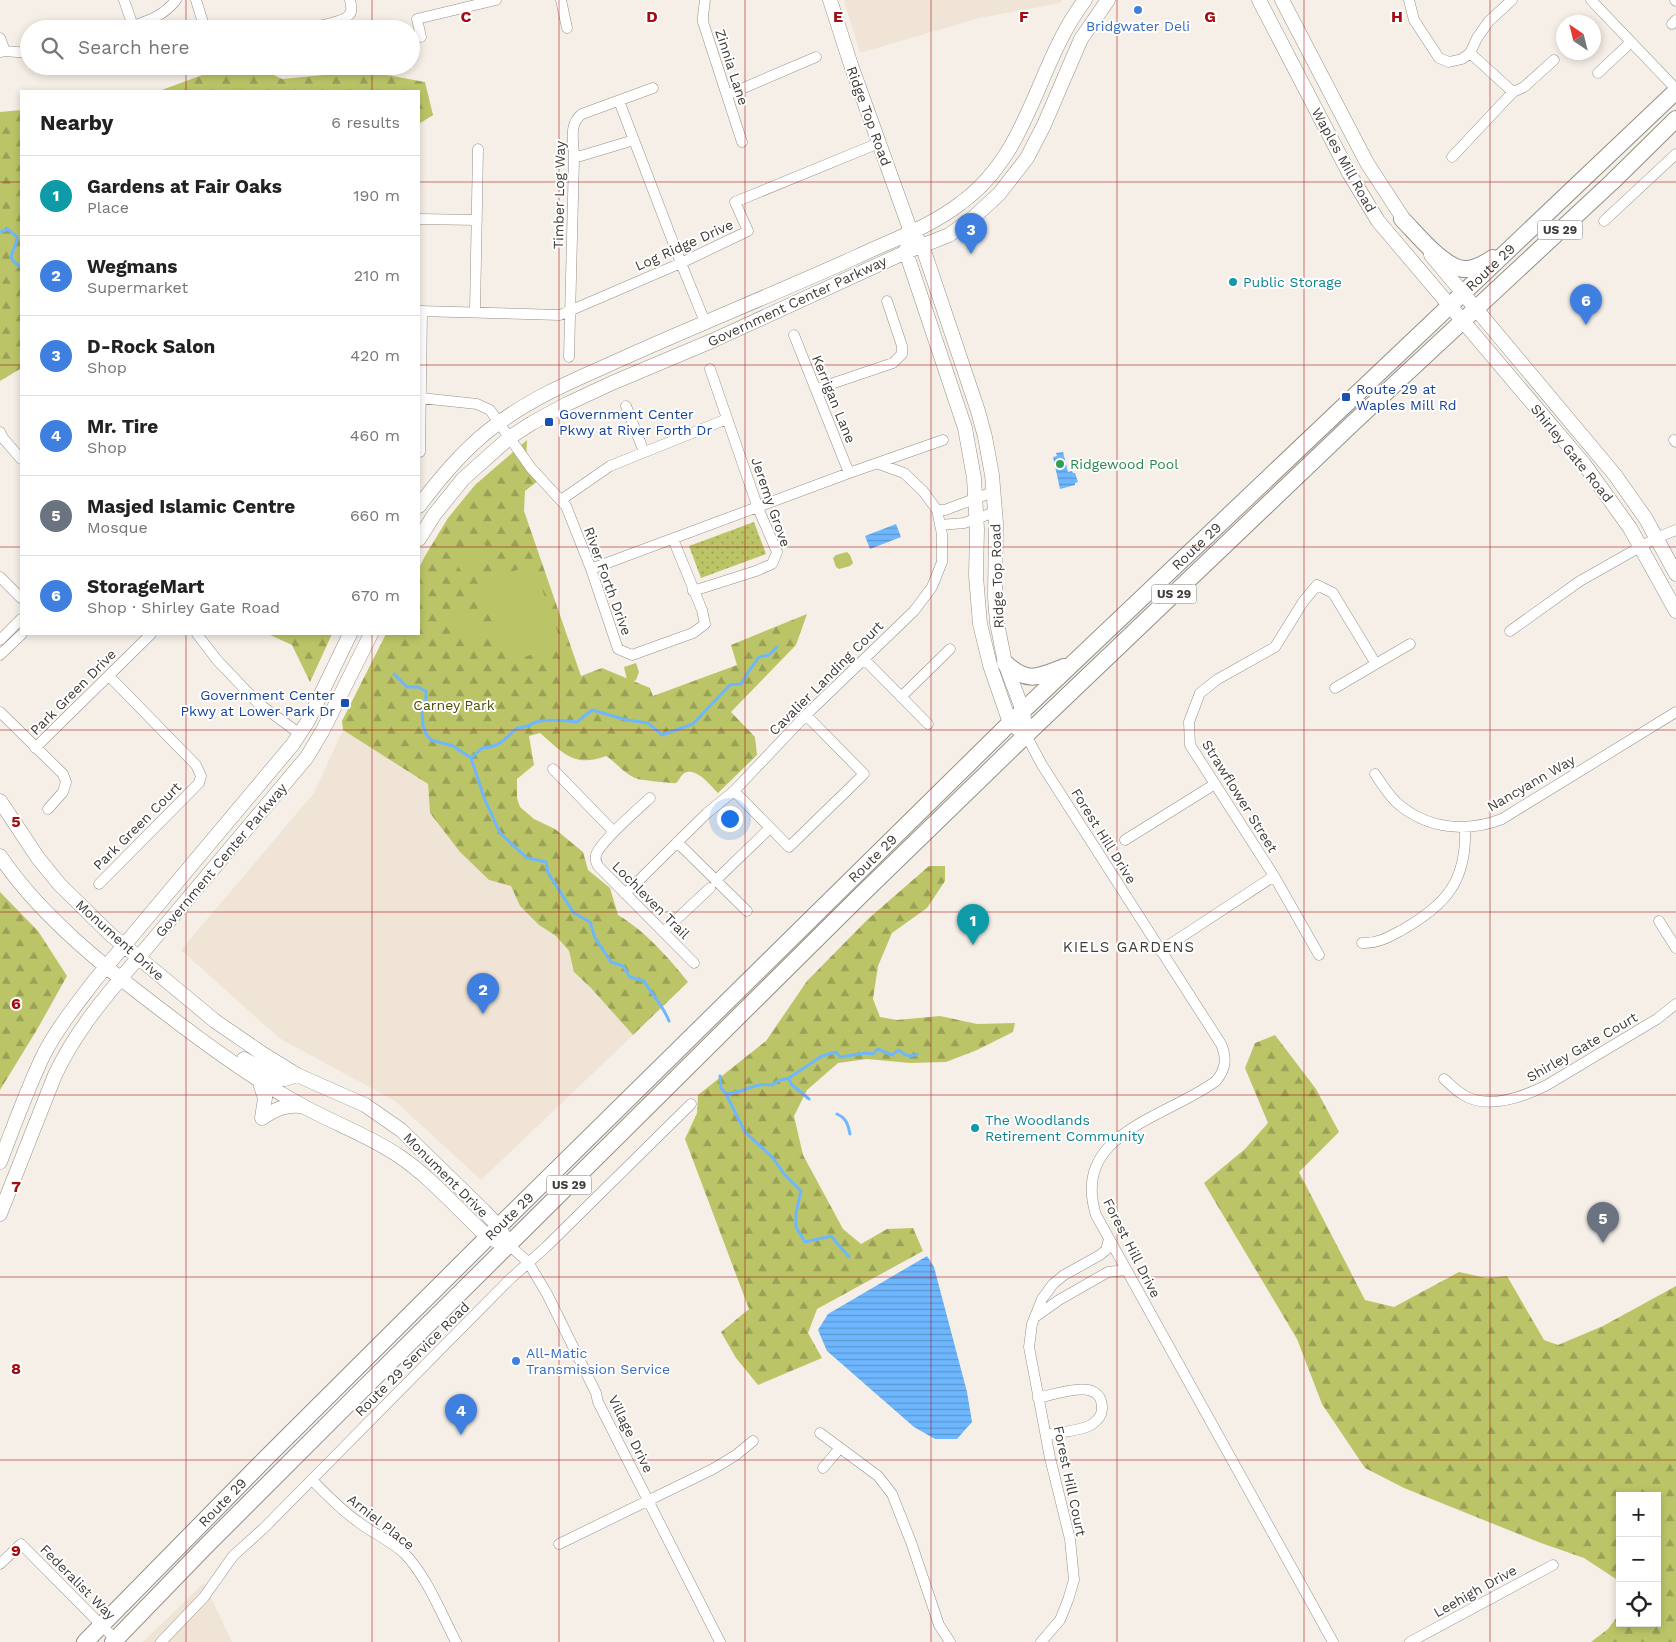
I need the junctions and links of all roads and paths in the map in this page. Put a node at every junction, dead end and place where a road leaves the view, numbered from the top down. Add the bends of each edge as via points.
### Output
1 (124, 0) edge
2 (176, 0) edge
3 (196, 0) edge
4 (350, 0) edge
5 (496, 0) edge
6 (561, 0) edge
7 (705, 0) edge
8 (830, 0) edge
9 (1085, 0) edge
10 (1108, 0) edge
11 (1259, 0) edge
12 (1282, 0) edge
13 (1409, 0) edge
14 (1512, 0) edge
15 (1591, 0) edge
16 (473, 3) edge
17 (127, 20) edge
18 (151, 20) edge
19 (202, 20) edge
20 (344, 20) edge
21 (417, 20) edge
22 (567, 28) dead end
23 (420, 32) edge
24 (421, 37) dead end
25 (0, 38) edge
26 (1631, 42) junction
27 (3, 52) edge
28 (20, 53) edge
29 (1470, 54) junction
30 (816, 57) dead end
31 (1554, 60) dead end
32 (1598, 73) dead end
33 (653, 88) dead end
34 (1676, 90) edge
35 (1513, 92) junction
36 (727, 95) junction
37 (619, 101) junction
38 (1676, 119) edge
39 (634, 140) junction
40 (742, 142) dead end
41 (878, 143) junction
42 (478, 149) dead end
43 (1676, 154) edge
44 (1452, 157) dead end
45 (574, 158) junction
46 (420, 219) edge
47 (1402, 219) junction
48 (476, 220) junction
49 (1604, 221) dead end
50 (911, 232) junction
51 (1528, 232) junction
52 (922, 245) junction
53 (906, 252) junction
54 (681, 263) junction
55 (1463, 294) junction
56 (886, 301) dead end
57 (1450, 306) junction
58 (1475, 308) junction
59 (570, 310) junction
60 (421, 311) edge
61 (475, 312) junction
62 (1462, 321) junction
63 (705, 322) junction
64 (794, 335) dead end
65 (569, 356) dead end
66 (710, 370) dead end
67 (816, 389) junction
68 (421, 398) junction
69 (626, 406) dead end
70 (728, 419) junction
71 (499, 423) junction
72 (1, 437) edge
73 (509, 438) junction
74 (943, 440) dead end
75 (420, 452) dead end
76 (644, 452) junction
77 (20, 458) edge
78 (879, 464) junction
79 (849, 473) junction
80 (993, 492) junction
81 (975, 499) junction
82 (561, 500) junction
83 (420, 505) edge
84 (758, 508) junction
85 (937, 510) junction
86 (995, 512) junction
87 (976, 518) junction
88 (940, 525) junction
89 (1676, 530) edge
90 (420, 537) edge
91 (1656, 538) junction
92 (673, 539) junction
93 (1640, 547) junction
94 (591, 569) junction
95 (1676, 574) edge
96 (0, 577) edge
97 (693, 591) junction
98 (20, 597) edge
99 (1676, 611) edge
100 (20, 620) edge
101 (1510, 631) dead end
102 (21, 635) edge
103 (150, 635) edge
104 (197, 635) edge
105 (350, 635) edge
106 (370, 635) edge
107 (0, 640) edge
108 (1410, 644) dead end
109 (950, 649) dead end
110 (0, 655) edge
111 (864, 659) junction
112 (1005, 663) junction
113 (1073, 663) junction
114 (1376, 664) junction
115 (109, 676) junction
116 (1335, 688) dead end
117 (901, 697) junction
118 (1023, 711) junction
119 (0, 712) edge
120 (1676, 712) edge
121 (806, 715) junction
122 (1010, 723) junction
123 (928, 724) dead end
124 (300, 734) junction
125 (1026, 735) junction
126 (315, 744) junction
127 (35, 748) junction
128 (553, 769) dead end
129 (1375, 774) dead end
130 (1216, 784) junction
131 (734, 791) junction
132 (650, 798) dead end
133 (0, 801) edge
134 (48, 809) dead end
135 (770, 828) junction
136 (1465, 828) junction
137 (614, 832) junction
138 (1125, 840) dead end
139 (677, 842) junction
140 (0, 856) edge
141 (1274, 876) junction
142 (99, 884) dead end
143 (713, 884) junction
144 (625, 894) junction
145 (747, 911) dead end
146 (1659, 921) dead end
147 (663, 932) junction
148 (1362, 943) dead end
149 (124, 946) junction
150 (1676, 948) edge
151 (1160, 951) junction
152 (1319, 954) dead end
153 (138, 958) junction
154 (694, 963) dead end
155 (106, 966) junction
156 (120, 979) junction
157 (1676, 1004) edge
158 (198, 1038) junction
159 (297, 1074) junction
160 (1444, 1078) dead end
161 (259, 1080) junction
162 (691, 1104) dead end
163 (302, 1106) junction
164 (0, 1162) edge
165 (0, 1214) edge
166 (493, 1232) junction
167 (1109, 1239) junction
168 (508, 1244) junction
169 (528, 1262) junction
170 (1126, 1270) junction
171 (1034, 1317) junction
172 (1038, 1398) junction
173 (820, 1433) dead end
174 (1046, 1435) junction
175 (753, 1441) dead end
176 (840, 1448) junction
177 (823, 1468) dead end
178 (312, 1480) junction
179 (649, 1501) junction
180 (559, 1544) dead end
181 (0, 1564) edge
182 (1553, 1564) dead end
183 (101, 1625) junction
184 (116, 1641) edge
185 (85, 1642) edge
186 (161, 1642) edge
187 (456, 1642) edge
188 (720, 1642) edge
189 (950, 1642) edge
190 (1041, 1642) edge
191 (1333, 1642) edge
192 (1410, 1642) edge

1 - 17 street
2 - 18 street via 164,13
3 - 19 street
4 - 20 street via 350,15
5 - 16 street
6 - 22 street
7 - 36 street, Zinnia Lane via 704,22
8 - 41 street, Ridge Top Road
9 - 50 street, Government Center Parkway via 1057,47 1027,118 1009,151 963,202 937,220
10 - 52 street, Government Center Parkway via 1082,39 1027,158 999,194 974,217 949,235
11 - 57 street, Waples Mill Road via 1368,206
12 - 47 street, Waples Mill Road via 1367,163
13 - 29 street via 1414,20 1439,58 1449,62
14 - 29 street via 1489,21
15 - 26 street
16 - 21 street
23 - 24 street
25 - 27 street
26 - 32 street
26 - 34 street
27 - 28 street
29 - 35 street
30 - 36 street
31 - 35 street via 1524,87
33 - 37 street, Timber Log Way
34 - 51 main road, Route 29 / US 29
35 - 44 street
36 - 40 street, Zinnia Lane
37 - 39 street
37 - 45 street, Timber Log Way via 576,118 573,125
38 - 58 main road, Route 29 / US 29
39 - 45 street
39 - 54 street
41 - 50 street, Ridge Top Road
41 - 54 street, Log Ridge Drive via 735,202 748,232
42 - 48 street
43 - 49 street
45 - 59 street, Timber Log Way
46 - 48 street
47 - 51 main road via 1442,258 1463,269 1489,261
47 - 55 street, Waples Mill Road
48 - 61 street
50 - 52 street, Ridge Top Road
50 - 53 street
50 - 63 street, Government Center Parkway
51 - 55 main road, Route 29 / US 29
52 - 53 street, Government Center Parkway
52 - 80 street, Ridge Top Road via 978,411
53 - 73 street, Government Center Parkway via 567,404
53 - 81 street, Ridge Top Road via 965,428
54 - 59 street, Log Ridge Drive
54 - 63 street
55 - 57 main road, Route 29 / US 29
55 - 58 street, Shirley Gate Road
56 - 67 street via 902,354 893,363
57 - 62 street, Shirley Gate Road
57 - 113 main road, Route 29 / US 29
58 - 62 main road, Route 29 / US 29
58 - 91 street, Shirley Gate Road via 1616,475
59 - 61 street, Log Ridge Drive via 560,315
59 - 65 street, Timber Log Way
60 - 61 street, Log Ridge Drive
60 - 68 street
62 - 93 street, Shirley Gate Road via 1584,464
62 - 125 main road, Route 29 / US 29
63 - 71 street, Government Center Parkway via 550,391
64 - 67 street, Kerrigan Lane
66 - 70 street, Jeremy Grove
67 - 79 street, Kerrigan Lane
68 - 71 street, River Forth Drive via 477,404 490,410
68 - 75 street
69 - 76 street
70 - 76 street
70 - 84 street, Jeremy Grove
71 - 73 street, River Forth Drive
71 - 83 street, Government Center Parkway via 436,482
72 - 77 street
73 - 82 street, River Forth Drive
73 - 90 street, Government Center Parkway via 463,479
74 - 78 street
76 - 82 street via 610,466
78 - 79 street
78 - 85 street, Cavalier Landing Court via 904,473
79 - 84 street
80 - 81 street
80 - 86 street, Ridge Top Road
81 - 85 street
81 - 87 street, Ridge Top Road
82 - 94 street, River Forth Drive
84 - 92 street
84 - 97 street, Jeremy Grove via 777,552 772,564
85 - 88 street, Cavalier Landing Court
86 - 87 street
86 - 112 street, Ridge Top Road via 997,623
87 - 88 street
87 - 122 street, Ridge Top Road via 980,624
88 - 111 street, Cavalier Landing Court via 942,562 932,587 914,611
89 - 91 street
91 - 93 street
91 - 95 street, Shirley Gate Road
92 - 94 street
92 - 97 street, River Forth Drive
93 - 99 street, Shirley Gate Road
93 - 101 street via 1580,580
94 - 97 street, River Forth Drive via 618,649 632,655 694,633 705,624
96 - 98 street
100 - 107 street
102 - 110 street
103 - 115 street, Park Green Drive
104 - 124 street via 258,703
105 - 124 street, Government Center Parkway
106 - 126 street, Government Center Parkway
108 - 114 street
109 - 117 street
111 - 117 street
111 - 121 street, Cavalier Landing Court
112 - 113 main road via 1015,672 1029,677
112 - 118 street, Ridge Top Road
113 - 118 main road, Route 29 / US 29
114 - 116 street
114 - 130 street, Strawflower Street via 1333,593 1318,585 1303,602 1275,647 1218,679 1200,693 1189,722 1190,744
115 - 127 street, Park Green Drive
115 - 142 street, Park Green Court via 196,765 200,776 199,783
117 - 123 street
118 - 122 main road, Route 29 / US 29
118 - 125 street, Ridge Top Road
119 - 127 street
120 - 136 street, Nancyann Way via 1502,819
121 - 131 street, Cavalier Landing Court
121 - 135 street via 864,774 790,847
122 - 125 street
122 - 166 main road, Route 29 / US 29
124 - 126 street
124 - 149 street, Government Center Parkway
125 - 151 street, Forest Hill Drive via 1042,766
125 - 168 main road, Route 29 / US 29
126 - 153 street, Government Center Parkway via 272,800
127 - 134 street via 63,774 66,782 64,792
128 - 137 street
129 - 136 street, Nancyann Way via 1392,798 1415,816 1436,824
130 - 138 street
130 - 141 street, Strawflower Street
131 - 135 street
131 - 139 street, Cavalier Landing Court
132 - 137 street
133 - 149 street, Monument Drive via 60,885
135 - 143 street
136 - 148 street via 1463,862 1451,890 1440,903 1419,920 1384,940
137 - 144 street, Lochleven Trail via 596,853 595,861
139 - 143 street
139 - 144 street, Cavalier Landing Court
140 - 155 street, Monument Drive via 41,906
141 - 151 street
141 - 152 street, Strawflower Street
143 - 145 street
143 - 147 street
144 - 147 street, Lochleven Trail
146 - 150 street
147 - 154 street, Lochleven Trail
149 - 153 street, Monument Drive
149 - 155 street, Government Center Parkway
151 - 167 street, Forest Hill Drive via 1221,1044 1225,1061 1216,1081 1123,1134 1106,1148 1091,1181 1091,1194 1096,1215
153 - 156 street, Government Center Parkway
153 - 159 street, Monument Drive via 215,1021
155 - 156 street, Monument Drive
155 - 164 street, Government Center Parkway via 45,1053
156 - 158 street, Monument Drive
156 - 165 street, Government Center Parkway via 83,1024 65,1054
157 - 160 street, Shirley Gate Court via 1657,1019 1530,1094 1501,1101 1478,1101 1462,1095
158 - 159 street via 278,1078
158 - 161 street, Monument Drive
159 - 166 street, Monument Drive via 365,1105 401,1130 478,1204
161 - 163 street, Monument Drive
161 - 163 street via 265,1098 262,1118 284,1106
162 - 169 street, Route 29 Service Road
163 - 166 street, Monument Drive via 398,1155
166 - 168 street, Monument Drive
166 - 183 main road, Route 29 / US 29
167 - 170 street, Forest Hill Drive
167 - 171 street, Forest Hill Court via 1106,1250 1100,1255 1053,1284
168 - 169 street, Village Drive
168 - 184 main road, Route 29 / US 29 via 206,1546
169 - 178 street, Route 29 Service Road
169 - 179 street, Village Drive
170 - 171 street via 1108,1272
170 - 191 street, Forest Hill Drive
171 - 172 street, Forest Hill Court via 1029,1346
172 - 174 street, Forest Hill Court
172 - 174 street via 1089,1389 1097,1393 1102,1403 1102,1413 1097,1421
173 - 176 street
174 - 190 street, Forest Hill Court via 1070,1539 1074,1580 1060,1620
175 - 179 street via 736,1455
176 - 177 street
176 - 189 street via 878,1476 892,1494 939,1625
178 - 186 street, Route 29 Service Road via 233,1556 204,1597
178 - 187 street, Arniel Place via 339,1508 404,1554 425,1582
179 - 180 street
179 - 188 street, Village Drive
181 - 183 street, Federalist Way via 21,1544
182 - 192 street, Leehigh Drive
183 - 184 street, Federalist Way
183 - 185 main road, Route 29 / US 29

